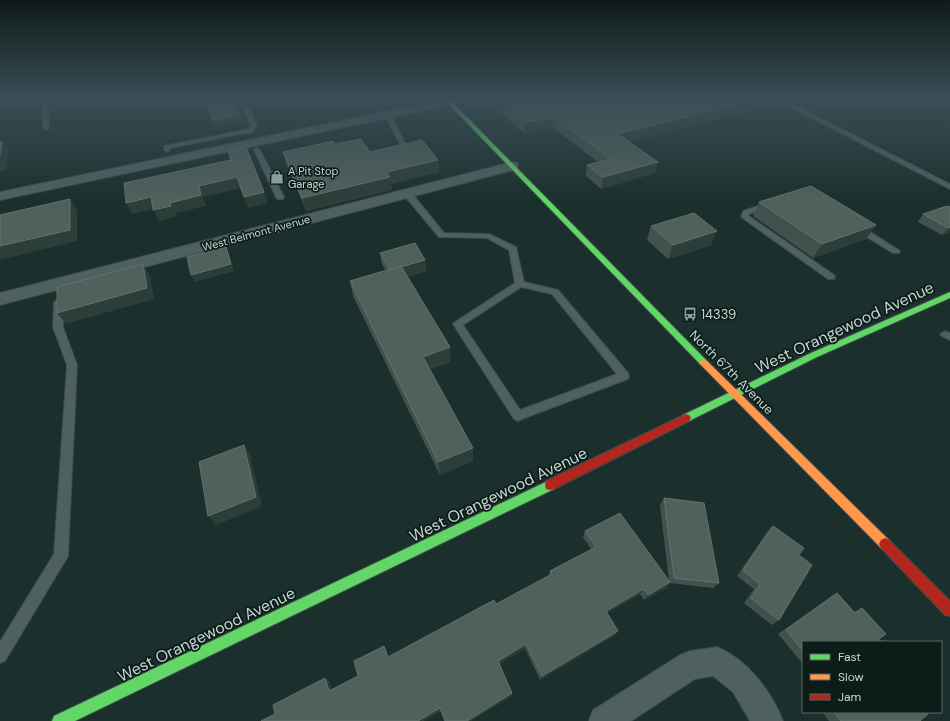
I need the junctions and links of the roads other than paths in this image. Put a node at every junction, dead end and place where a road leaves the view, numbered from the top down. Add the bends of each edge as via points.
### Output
1 (241, 133) edge
2 (300, 133) edge
3 (398, 133) edge
4 (479, 133) edge
5 (842, 133) edge
6 (416, 148) edge
7 (167, 150) dead end
8 (257, 150) dead end
9 (512, 166) junction
10 (950, 187) edge
11 (407, 193) junction
12 (0, 196) edge
13 (280, 197) dead end
14 (773, 204) edge
15 (849, 222) edge
16 (896, 251) dead end
17 (831, 277) dead end
18 (61, 283) junction
19 (520, 284) junction
20 (950, 295) edge
21 (0, 299) edge
22 (735, 394) junction
23 (950, 610) edge
24 (0, 656) edge
25 (59, 721) edge
26 (604, 721) edge
27 (768, 721) edge

1 - 7 lane via 166,147
2 - 12 street
3 - 6 lane via 406,148
4 - 9 main road, North 67th Avenue
5 - 10 lane
8 - 13 lane
9 - 11 street, West Belmont Avenue
9 - 22 main road, North 67th Avenue
11 - 18 street, West Belmont Avenue
11 - 19 lane via 442,235 489,236 513,249
14 - 17 lane via 746,213 745,217
15 - 16 lane
18 - 21 street, West Belmont Avenue
18 - 24 lane via 58,327 72,365 61,556
19 - 19 lane via 556,292 624,376 518,416 458,324
20 - 22 main road, West Orangewood Avenue via 868,330
22 - 23 main road, North 67th Avenue
22 - 25 main road, West Orangewood Avenue via 622,451
26 - 27 street via 690,665 717,661 743,682

